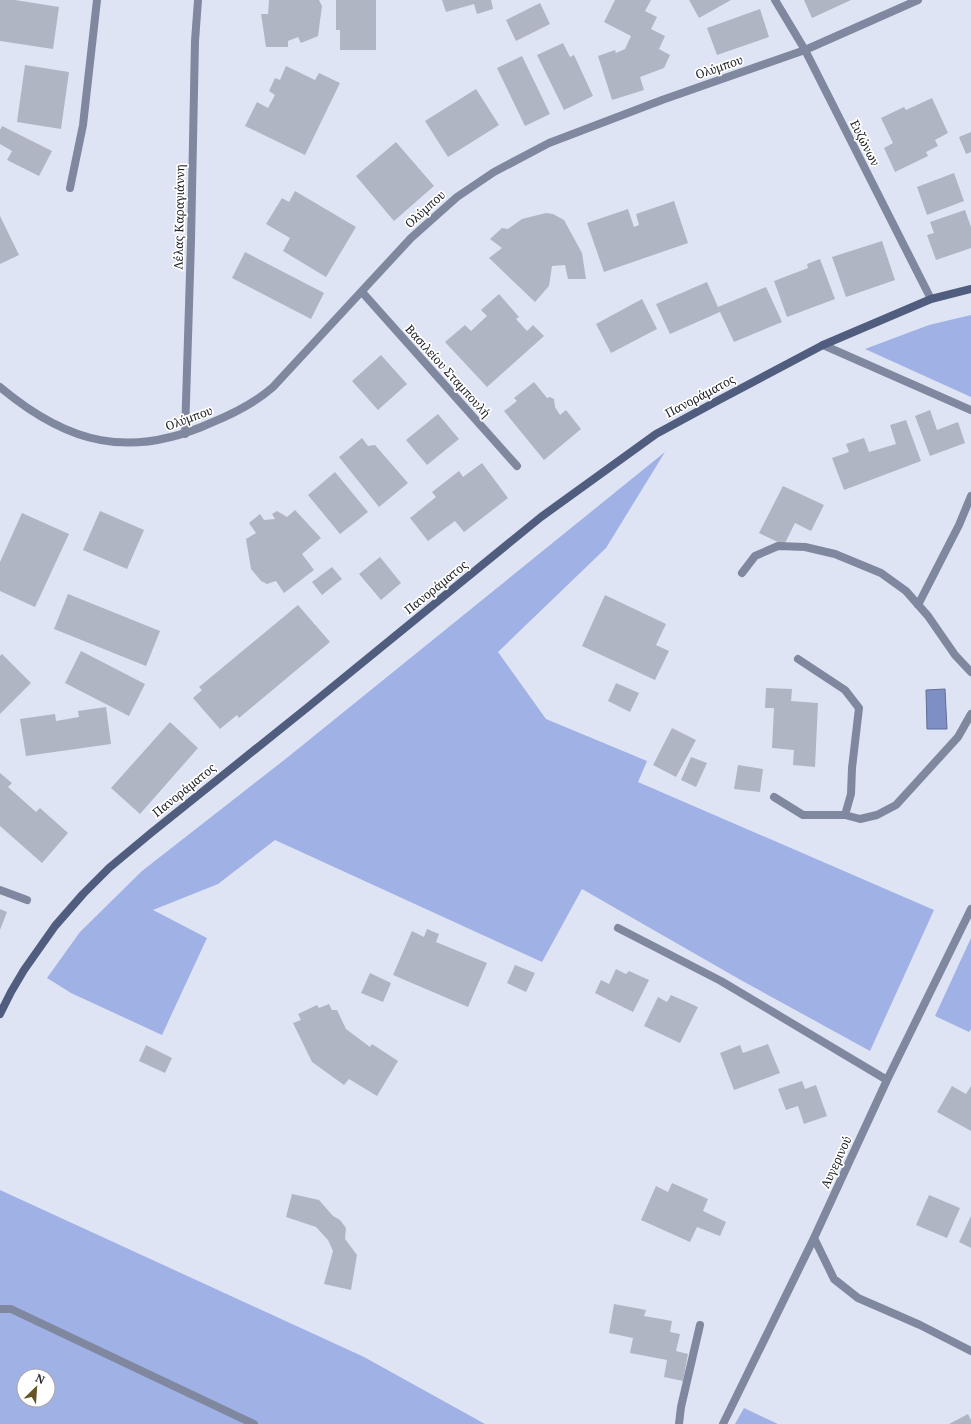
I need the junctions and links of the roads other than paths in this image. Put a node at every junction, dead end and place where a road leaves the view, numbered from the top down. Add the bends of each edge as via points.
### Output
1 (97, 0) edge
2 (198, 0) edge
3 (775, 0) edge
4 (918, 0) edge
5 (804, 50) junction
6 (70, 188) dead end
7 (971, 289) edge
8 (362, 292) junction
9 (931, 299) junction
10 (823, 346) junction
11 (0, 387) edge
12 (971, 410) edge
13 (185, 434) junction
14 (517, 466) dead end
15 (971, 496) edge
16 (742, 573) dead end
17 (918, 605) junction
18 (798, 659) dead end
19 (971, 672) edge
20 (971, 714) edge
21 (774, 798) dead end
22 (845, 815) junction
23 (0, 890) edge
24 (28, 900) dead end
25 (971, 909) edge
26 (618, 928) dead end
27 (0, 1014) edge
28 (887, 1080) junction
29 (814, 1238) junction
30 (0, 1309) edge
31 (700, 1325) dead end
32 (971, 1351) edge
33 (254, 1424) edge
34 (679, 1424) edge
35 (723, 1424) edge

1 - 6 street via 83,125
2 - 13 street, Λέλας Καραγιάννη
3 - 5 street, Ευζώνων
4 - 5 street, Ολύμπου
5 - 8 street, Ολύμπου via 578,131 494,172 457,197 427,222
5 - 9 street, Ευζώνων
7 - 9 main road, Πανοράματος
8 - 13 street, Ολύμπου via 265,395 228,416
8 - 14 street, Βασιλείου Σταμπουλή
9 - 10 main road, Πανοράματος
10 - 12 street
10 - 27 main road, Πανοράματος via 656,434 554,508 151,832 109,868 59,921 24,970
11 - 13 street, Ολύμπου via 39,415 89,437 110,442 133,443 159,441
15 - 17 street
16 - 17 street via 755,556 778,546 806,547 836,554 881,573 906,591
17 - 19 street via 955,655
18 - 22 street via 845,690 859,708 851,794
20 - 22 street via 958,737 896,805 860,820
21 - 22 street via 803,815
23 - 24 street
25 - 28 street, Αυγερινού
26 - 28 street via 721,981
28 - 29 street, Αυγερινού
29 - 32 street via 834,1279 858,1298
29 - 35 street, Αυγερινού
30 - 33 street via 11,1309
31 - 34 street

